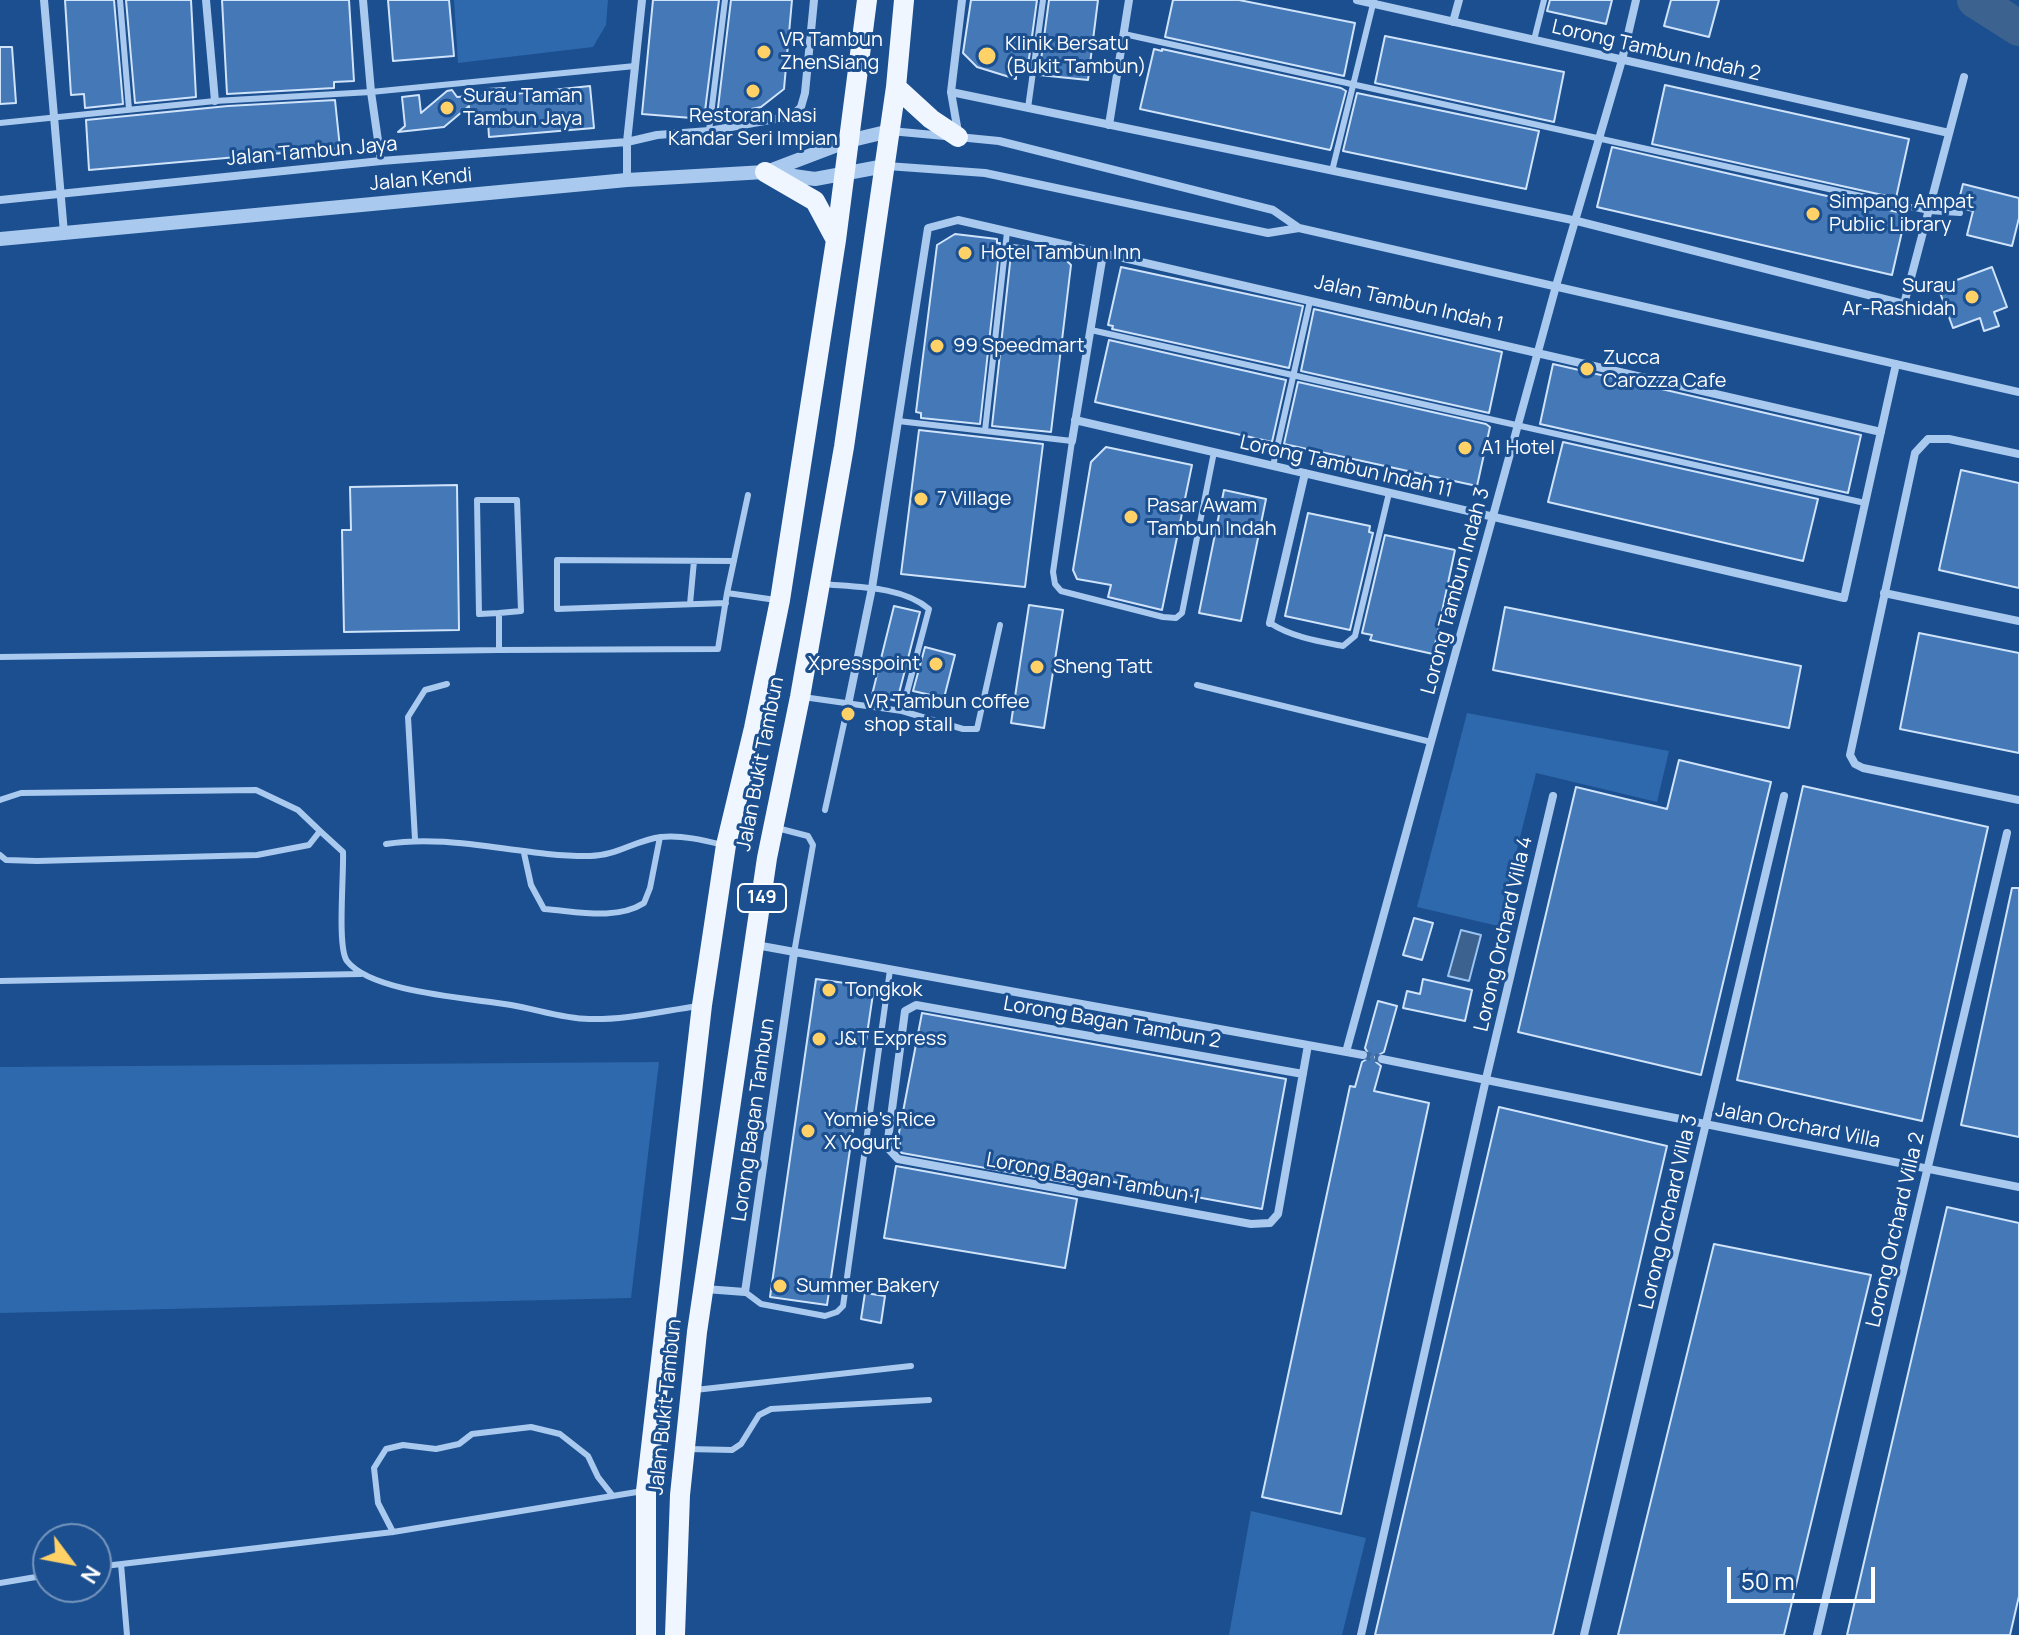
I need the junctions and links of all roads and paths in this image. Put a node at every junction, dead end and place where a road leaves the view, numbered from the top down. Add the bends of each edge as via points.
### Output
1 (44, 0) edge
2 (120, 0) edge
3 (206, 0) edge
4 (363, 0) edge
5 (642, 0) edge
6 (725, 0) edge
7 (814, 0) edge
8 (867, 0) edge
9 (904, 0) edge
10 (962, 0) edge
11 (1043, 0) edge
12 (1129, 0) edge
13 (1357, 0) edge
14 (1459, 0) edge
15 (1544, 0) edge
16 (1636, 0) edge
17 (1374, 2) edge
18 (1453, 22) junction
19 (1124, 34) junction
20 (1534, 40) junction
21 (1622, 60) junction
22 (635, 66) junction
23 (1964, 77) dead end
24 (1353, 84) junction
25 (896, 87) junction
26 (371, 92) junction
27 (951, 92) junction
28 (215, 101) junction
29 (1028, 108) junction
30 (129, 109) junction
31 (54, 117) junction
32 (0, 123) edge
33 (1109, 125) junction
34 (709, 131) junction
35 (890, 131) junction
36 (1949, 133) junction
37 (958, 137) junction
38 (1599, 138) junction
39 (848, 141) junction
40 (627, 142) junction
41 (381, 161) junction
42 (885, 166) junction
43 (1332, 171) junction
44 (765, 172) junction
45 (844, 172) junction
46 (627, 180) junction
47 (60, 192) junction
48 (0, 200) edge
49 (1929, 211) junction
50 (1960, 213) dead end
51 (1577, 221) junction
52 (1299, 228) junction
53 (1007, 232) junction
54 (64, 233) junction
55 (0, 239) edge
56 (836, 240) junction
57 (1103, 254) junction
58 (1556, 286) junction
59 (1310, 301) junction
60 (1091, 330) junction
61 (1537, 354) junction
62 (1896, 364) junction
63 (1293, 375) junction
64 (2019, 392) edge
65 (1075, 420) junction
66 (898, 421) junction
67 (1518, 425) junction
68 (985, 431) junction
69 (1881, 432) junction
70 (1072, 441) junction
71 (1214, 452) junction
72 (2019, 454) edge
73 (1273, 466) junction
74 (1305, 473) junction
75 (1389, 493) junction
76 (748, 495) dead end
77 (1865, 503) junction
78 (1492, 517) junction
79 (694, 561) junction
80 (734, 561) junction
81 (819, 584) junction
82 (872, 588) junction
83 (727, 593) junction
84 (1884, 593) junction
85 (780, 600) junction
86 (726, 603) junction
87 (690, 604) junction
88 (499, 613) junction
89 (2019, 621) edge
90 (1270, 623) joint
91 (1000, 625) dead end
92 (499, 650) junction
93 (0, 657) edge
94 (447, 684) dead end
95 (1197, 685) dead end
96 (800, 697) junction
97 (848, 705) junction
98 (902, 711) junction
99 (1431, 742) junction
100 (1553, 796) dead end
101 (1784, 796) dead end
102 (0, 800) edge
103 (2019, 800) edge
104 (825, 810) dead end
105 (773, 827) junction
106 (320, 831) junction
107 (2007, 833) dead end
108 (660, 837) junction
109 (415, 839) junction
110 (386, 844) dead end
111 (726, 845) junction
112 (524, 853) junction
113 (0, 855) edge
114 (755, 945) junction
115 (794, 953) junction
116 (890, 970) junction
117 (361, 974) junction
118 (0, 981) edge
119 (702, 1005) junction
120 (1308, 1045) junction
121 (1346, 1052) junction
122 (1363, 1055) tunnel mouth
123 (1382, 1059) tunnel mouth
124 (1303, 1074) junction
125 (1486, 1079) junction
126 (1706, 1124) junction
127 (898, 1159) joint
128 (1927, 1169) junction
129 (2019, 1187) edge
130 (704, 1289) junction
131 (745, 1292) junction
132 (911, 1366) dead end
133 (691, 1390) junction
134 (929, 1400) dead end
135 (685, 1449) junction
136 (646, 1491) junction
137 (613, 1496) junction
138 (393, 1532) junction
139 (121, 1564) junction
140 (112, 1565) edge
141 (32, 1578) edge
142 (0, 1583) edge
143 (127, 1635) edge
144 (646, 1635) edge
145 (675, 1635) edge
146 (1361, 1635) edge
147 (1584, 1635) edge
148 (1817, 1635) edge

1 - 31 street
2 - 30 lane
3 - 28 street
4 - 26 street
5 - 22 street
6 - 34 lane
7 - 34 street, Jalan Tambun Jaya via 801,107 792,116
8 - 39 main road, Jalan Bukit Tambun / 149
9 - 25 main road, Jalan Bukit Tambun / 149
10 - 27 street
11 - 29 lane
12 - 19 street
13 - 17 street, Lorong Tambun Indah 2
14 - 18 street
15 - 20 lane
16 - 21 street, Lorong Tambun Indah 3
17 - 18 street, Lorong Tambun Indah 2
17 - 24 lane
18 - 20 street, Lorong Tambun Indah 2
19 - 24 lane
19 - 33 street
20 - 21 street, Lorong Tambun Indah 2
21 - 36 street, Lorong Tambun Indah 2
21 - 38 street, Lorong Tambun Indah 3
22 - 26 lane
22 - 40 street
23 - 36 street
24 - 38 lane
24 - 43 lane
25 - 35 main road, Jalan Bukit Tambun / 149
25 - 37 main road
26 - 28 lane
26 - 41 street
27 - 29 street
27 - 37 street
28 - 30 lane
29 - 33 street
30 - 31 lane
31 - 32 lane
31 - 47 street
33 - 43 street
34 - 40 street, Jalan Tambun Jaya
35 - 37 street
35 - 39 street
35 - 42 main road, Jalan Bukit Tambun / 149
36 - 49 street
37 - 52 street via 999,141 1273,210
38 - 49 lane
38 - 51 street, Lorong Tambun Indah 3
39 - 44 street
39 - 45 main road, Jalan Bukit Tambun / 149
40 - 41 street, Jalan Tambun Jaya
40 - 46 street
41 - 47 street, Jalan Tambun Jaya
42 - 45 street
42 - 52 street via 985,173 1268,233
42 - 81 main road, Jalan Bukit Tambun / 149
43 - 51 street
44 - 45 street, Jalan Kendi via 815,179
44 - 46 street, Jalan Kendi
44 - 56 main road via 815,201
45 - 56 main road, Jalan Bukit Tambun / 149
46 - 54 street, Jalan Kendi
47 - 48 street, Jalan Tambun Jaya
47 - 54 street
49 - 50 lane
49 - 51 street via 1904,304
51 - 58 street, Lorong Tambun Indah 3
52 - 58 street
53 - 57 street, Jalan Tambun Indah 1
53 - 66 street, Jalan Tambun Indah 1 via 958,220 928,228
53 - 68 lane
54 - 55 street, Jalan Kendi
56 - 85 main road, Jalan Bukit Tambun / 149
57 - 59 street, Jalan Tambun Indah 1
57 - 60 street
58 - 61 street, Lorong Tambun Indah 3
58 - 62 street
59 - 61 street, Jalan Tambun Indah 1
59 - 63 lane
60 - 63 lane
60 - 65 street
61 - 67 street, Lorong Tambun Indah 3
61 - 69 street, Jalan Tambun Indah 1
62 - 64 street
62 - 69 street
63 - 67 lane
63 - 73 lane
65 - 70 street
65 - 71 street, Lorong Tambun Indah 11
66 - 68 lane
66 - 82 street
67 - 77 lane
67 - 78 street, Lorong Tambun Indah 3
68 - 70 lane
69 - 77 street
70 - 71 lane via 1055,584 1061,591 1163,617 1182,613
71 - 73 street, Lorong Tambun Indah 11
72 - 84 street via 1928,439 1915,453
73 - 74 street, Lorong Tambun Indah 11
74 - 75 street, Lorong Tambun Indah 11
74 - 90 street
75 - 78 street, Lorong Tambun Indah 11
75 - 90 lane via 1351,642 1343,646 1314,640
76 - 80 lane
77 - 78 street, Lorong Tambun Indah 11 via 1844,598
78 - 99 street, Lorong Tambun Indah 3
79 - 80 lane
79 - 87 lane
79 - 87 lane via 557,560 557,609
80 - 83 lane
81 - 82 lane
81 - 96 main road, Jalan Bukit Tambun / 149
82 - 97 street
82 - 98 lane via 929,609
83 - 85 lane
83 - 86 lane
84 - 89 street
84 - 103 street via 1850,755 1855,764
85 - 111 main road, Jalan Bukit Tambun / 149
86 - 87 lane
86 - 92 lane via 718,649
88 - 88 lane via 521,611 517,500 477,500 479,614
88 - 92 lane
91 - 98 lane via 977,729
92 - 93 lane
94 - 109 lane via 425,690 408,717
95 - 99 lane
96 - 97 lane
96 - 105 main road, Jalan Bukit Tambun / 149
97 - 98 lane
97 - 104 lane
99 - 121 street, Lorong Tambun Indah 3
100 - 125 street, Lorong Orchard Villa 4
101 - 126 street, Lorong Orchard Villa 3
102 - 106 lane via 21,793 256,790 298,810
105 - 114 main road, Jalan Bukit Tambun / 149
105 - 115 lane via 808,836 813,845
106 - 113 lane via 309,845 257,855 37,861
106 - 117 lane via 343,852 341,942 345,960
107 - 128 street, Lorong Orchard Villa 2
108 - 111 lane
108 - 112 lane via 608,855
108 - 112 lane via 644,903 624,911 544,909 531,885
109 - 110 lane
109 - 112 lane
111 - 119 main road, Jalan Bukit Tambun / 149
114 - 115 street
114 - 130 main road, Jalan Bukit Tambun / 149
115 - 116 street
115 - 131 street, Lorong Bagan Tambun
116 - 120 street
116 - 131 lane via 843,1306 825,1316 761,1304
117 - 118 lane
117 - 119 lane via 424,992 586,1019
119 - 136 main road, Jalan Bukit Tambun / 149
120 - 121 street
120 - 124 street
121 - 122 street
123 - 125 street, Jalan Orchard Villa
124 - 127 street, Lorong Bagan Tambun 1 via 1278,1214 1270,1223 1251,1224
124 - 127 street, Lorong Bagan Tambun 2 via 916,1005 905,1011 887,1147
125 - 126 street, Jalan Orchard Villa
125 - 146 street, Lorong Orchard Villa 4
126 - 128 street, Jalan Orchard Villa
126 - 147 street, Lorong Orchard Villa 3
128 - 129 street, Jalan Orchard Villa
128 - 148 street, Lorong Orchard Villa 2
130 - 131 street
130 - 133 main road, Jalan Bukit Tambun / 149
132 - 133 lane
133 - 135 main road, Jalan Bukit Tambun / 149
134 - 135 lane via 771,1409 759,1415 732,1450
135 - 145 main road, Jalan Bukit Tambun / 149
136 - 137 lane
136 - 144 main road, Jalan Bukit Tambun / 149
137 - 138 lane
137 - 138 lane via 588,1456 560,1434 531,1427 472,1434 459,1444 436,1449 403,1445 386,1449 374,1468 378,1503
138 - 139 lane
139 - 140 lane
139 - 143 lane
141 - 142 lane

